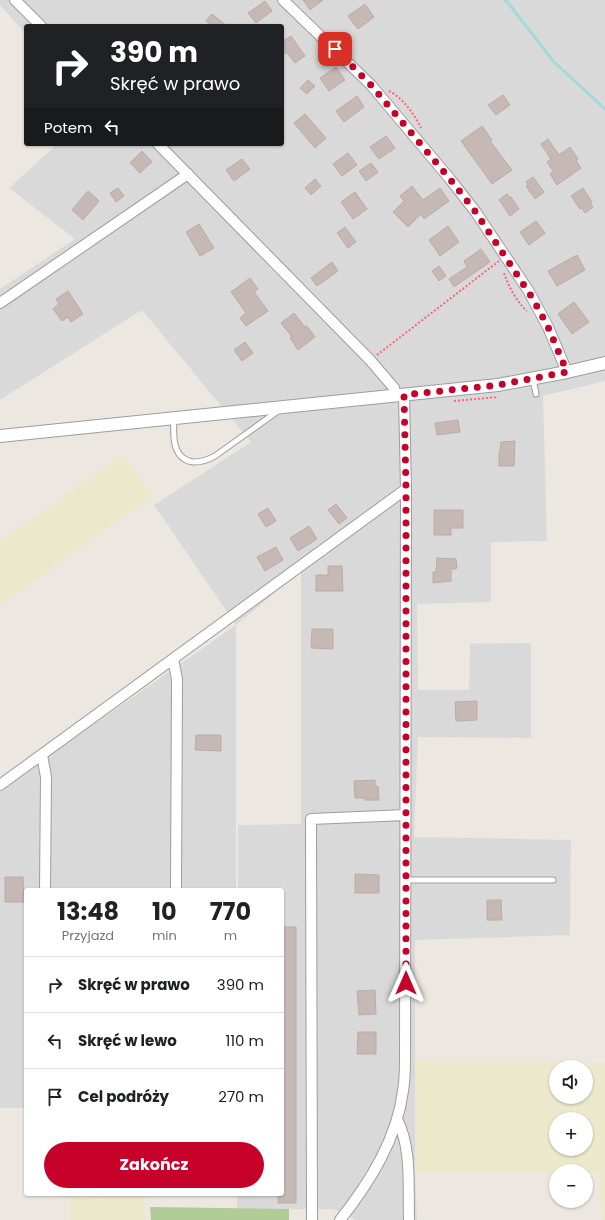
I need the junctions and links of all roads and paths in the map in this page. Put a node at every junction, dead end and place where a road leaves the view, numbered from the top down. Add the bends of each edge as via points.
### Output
1 (15, 0) edge
2 (284, 0) edge
3 (39, 24) edge
4 (160, 146) edge
5 (188, 174) junction
6 (502, 266) dead end
7 (504, 272) dead end
8 (0, 303) edge
9 (532, 315) dead end
10 (370, 360) junction
11 (605, 363) edge
12 (567, 372) junction
13 (534, 379) junction
14 (536, 394) dead end
15 (400, 396) junction
16 (284, 407) junction
17 (174, 418) junction
18 (0, 436) edge
19 (406, 489) junction
20 (173, 659) junction
21 (42, 754) junction
22 (0, 786) edge
23 (406, 815) junction
24 (406, 880) junction
25 (553, 880) dead end
26 (46, 888) edge
27 (176, 888) edge
28 (397, 1118) junction
29 (312, 1220) edge
30 (340, 1220) edge
31 (409, 1220) edge

1 - 3 street
2 - 12 street via 371,85 475,211 531,296 548,327
4 - 5 street
5 - 8 street
5 - 10 street
6 - 10 path via 500,260
7 - 9 path via 520,304
10 - 15 street
11 - 12 street
12 - 13 street
13 - 14 lane
13 - 15 street
15 - 16 street
15 - 19 street
16 - 17 street
16 - 17 lane via 215,456 195,462 187,461 176,448 173,436
17 - 18 street
19 - 20 street
19 - 23 street
20 - 21 street
20 - 27 street via 177,679
21 - 22 street
21 - 26 street via 46,777
23 - 24 street
23 - 29 street via 311,819
24 - 25 lane
24 - 28 street via 405,1057 403,1091
28 - 30 street via 391,1138 374,1173
28 - 31 street via 407,1148

